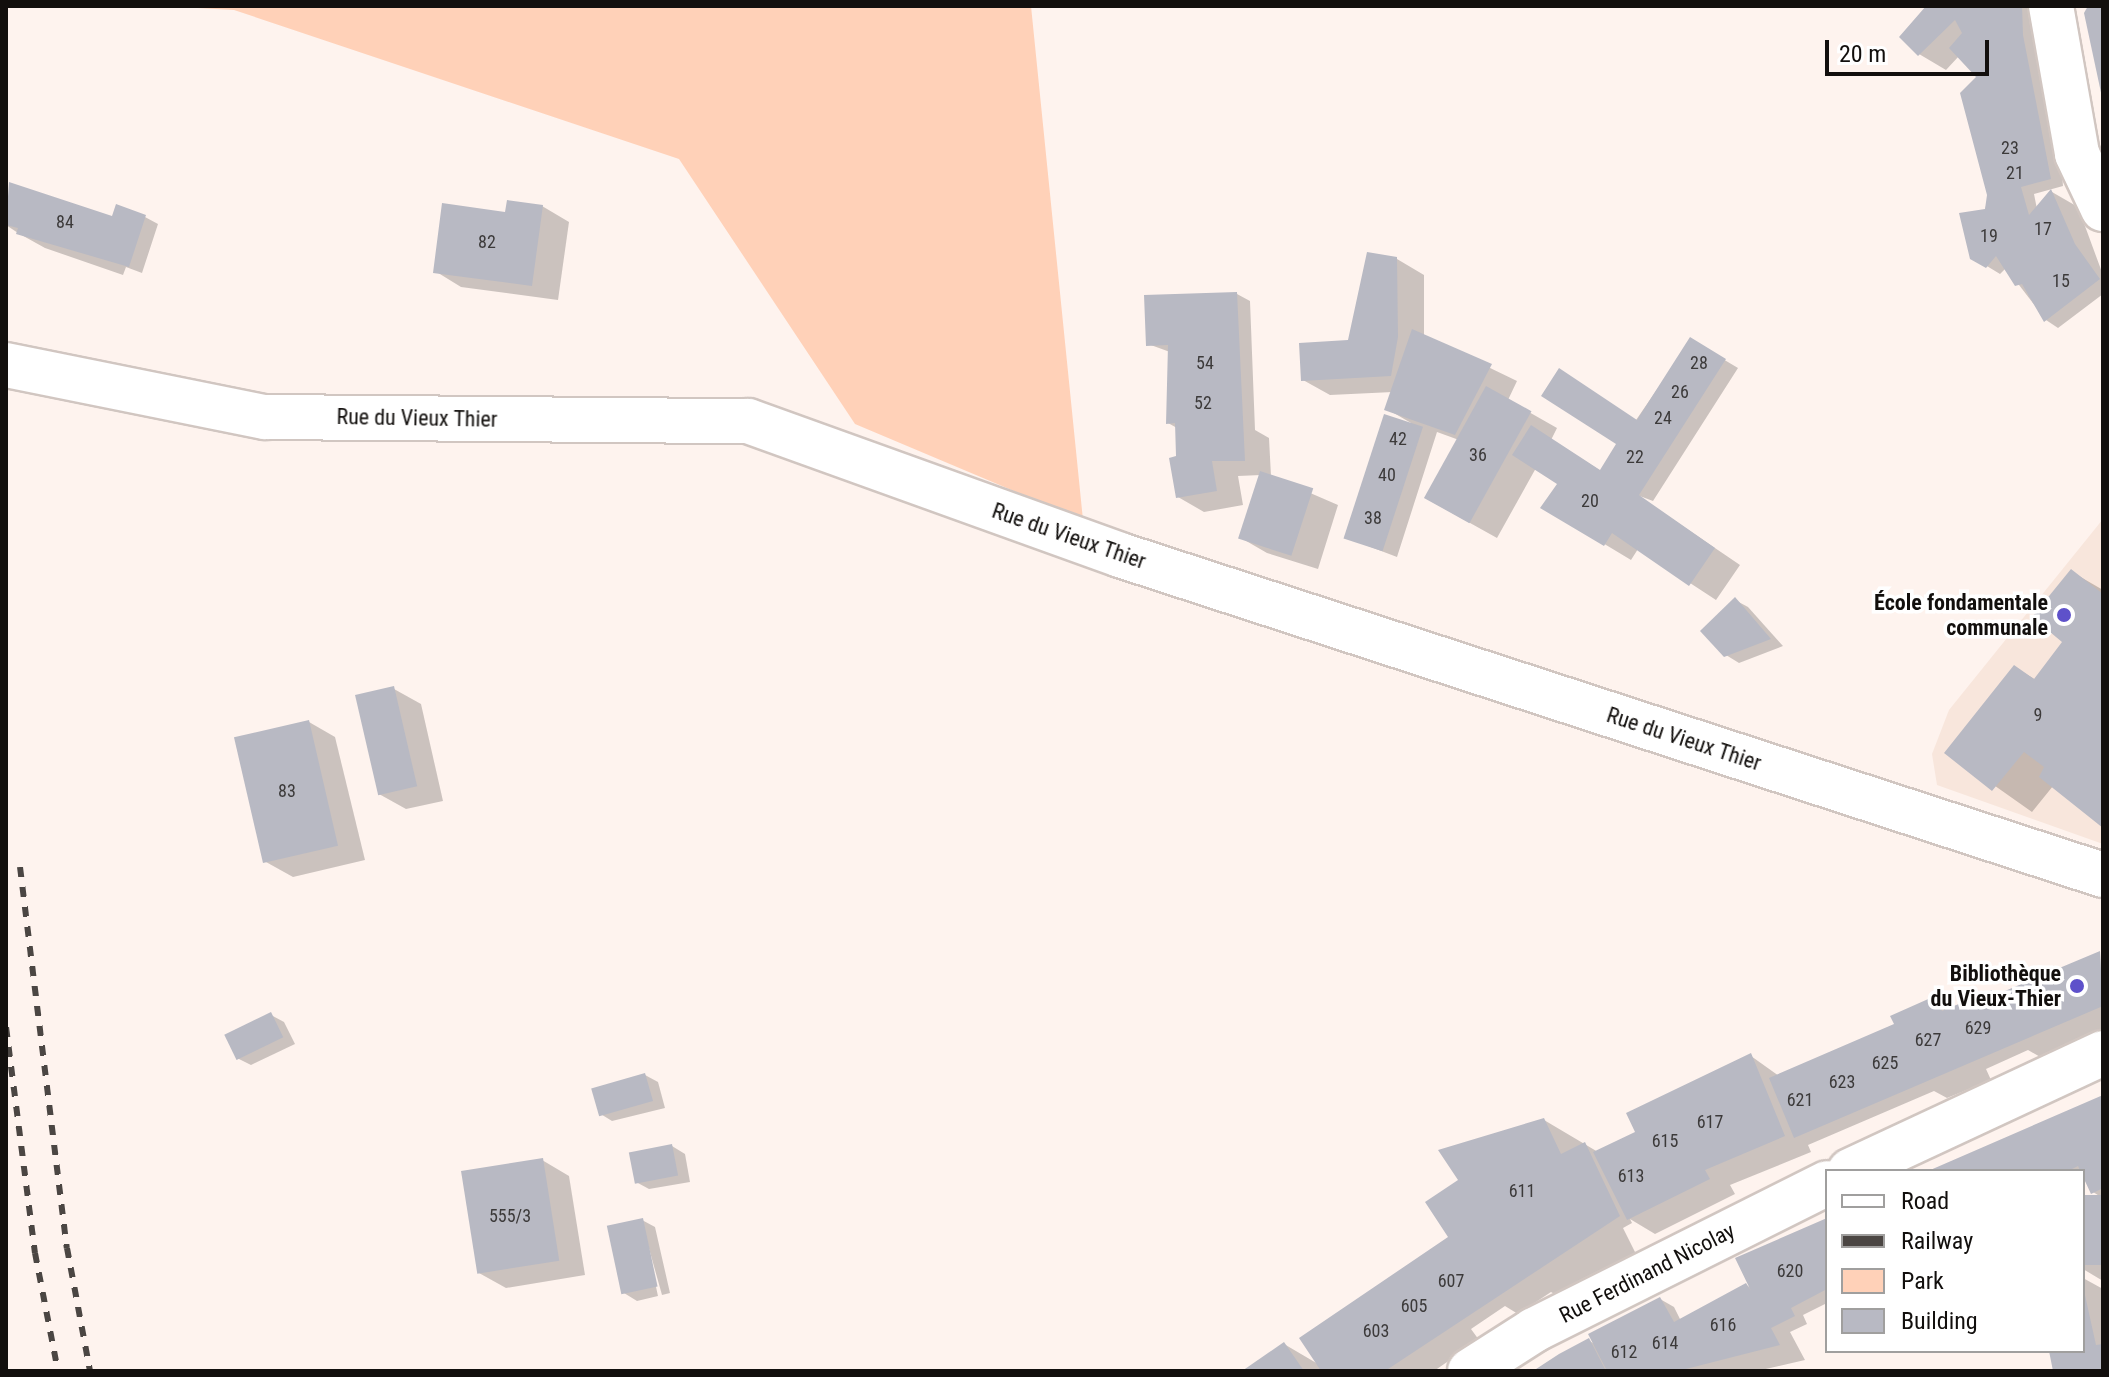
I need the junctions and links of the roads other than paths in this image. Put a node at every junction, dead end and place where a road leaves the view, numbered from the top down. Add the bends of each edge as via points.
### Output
1 (2051, 6) edge
2 (2103, 209) edge
3 (6, 365) edge
4 (2103, 875) edge
5 (2103, 1053) edge
6 (1854, 1169) edge
7 (1825, 1184) edge
8 (1470, 1371) edge

1 - 2 street via 2077,154
3 - 4 street, Rue du Vieux Thier via 265,417 748,421 1120,555
5 - 6 street
7 - 8 street, Rue Ferdinand Nicolay via 1534,1330

